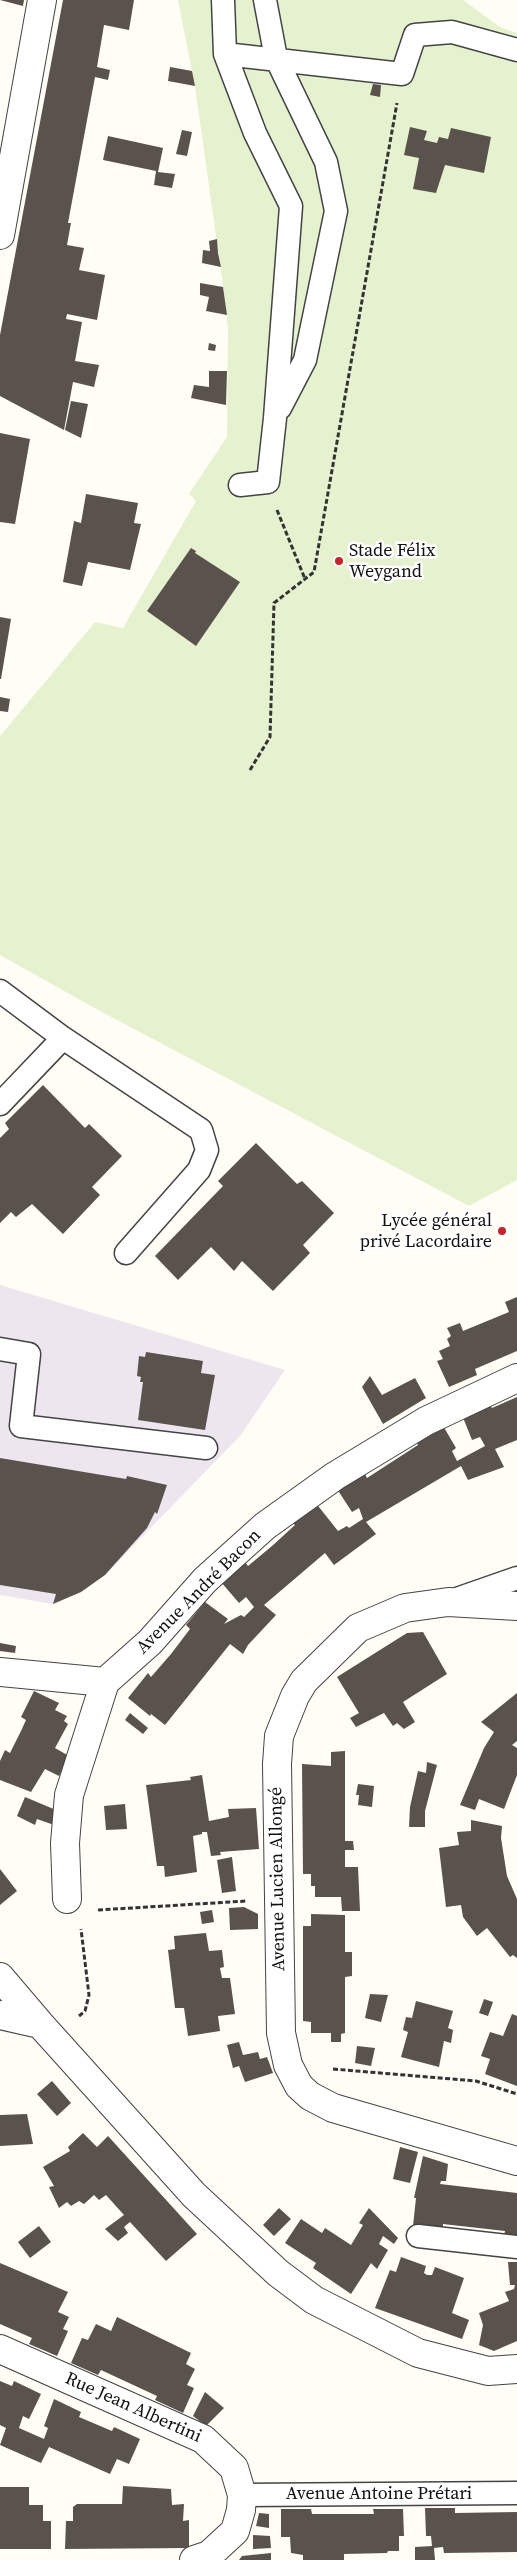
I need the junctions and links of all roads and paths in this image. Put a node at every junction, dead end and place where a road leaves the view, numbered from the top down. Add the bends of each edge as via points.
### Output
1 (42, 0) edge
2 (223, 0) edge
3 (265, 0) edge
4 (517, 50) edge
5 (225, 54) junction
6 (276, 58) junction
7 (402, 74) junction
8 (0, 235) edge
9 (275, 418) junction
10 (268, 482) junction
11 (240, 485) dead end
12 (305, 579) junction
13 (250, 770) dead end
14 (0, 991) edge
15 (63, 1038) junction
16 (0, 1104) edge
17 (126, 1253) dead end
18 (0, 1349) edge
19 (517, 1378) edge
20 (206, 1448) dead end
21 (517, 1578) edge
22 (448, 1602) junction
23 (517, 1606) edge
24 (0, 1672) edge
25 (105, 1682) junction
26 (278, 1899) junction
27 (73, 1905) junction
28 (0, 1977) edge
29 (89, 1995) dead end
30 (0, 2015) edge
31 (40, 2024) junction
32 (288, 2065) junction
33 (517, 2094) edge
34 (517, 2161) edge
35 (418, 2236) dead end
36 (517, 2247) edge
37 (0, 2349) edge
38 (517, 2369) edge
39 (517, 2493) edge
40 (242, 2495) junction
41 (194, 2560) edge

1 - 8 street
2 - 5 lane
3 - 6 lane
4 - 7 lane via 452,32 415,34
5 - 6 lane
5 - 9 lane via 255,133 291,206
6 - 7 lane
6 - 9 lane via 326,162 336,211 304,360
7 - 12 path via 314,572
9 - 10 lane
10 - 11 lane
10 - 12 path
12 - 13 path via 274,604 270,738
14 - 15 lane
15 - 16 lane
15 - 17 lane via 201,1130 207,1150 199,1170
18 - 20 lane via 29,1354 21,1426
19 - 25 street, Avenue André Bacon via 426,1421 335,1476 265,1526 205,1580 150,1642
21 - 22 lane
22 - 23 street, Avenue Lucien Allongé
22 - 26 street, Avenue Lucien Allongé via 405,1608 358,1628 316,1668 295,1696 279,1736
24 - 25 street
25 - 27 street via 69,1795 65,1843
26 - 27 path
26 - 32 street, Avenue Lucien Allongé via 281,2033
27 - 29 path
28 - 31 street
30 - 31 street
31 - 38 street via 194,2195 278,2273 314,2300 418,2353 488,2371
32 - 33 path via 476,2080
32 - 34 street, Avenue Lucien Allongé via 299,2086 333,2108
35 - 36 lane
37 - 40 street, Rue Jean Albertini via 203,2439 234,2468
39 - 40 lane, Avenue Antoine Prétari
40 - 41 street, Rue Jean Albertini via 242,2510 235,2531 209,2556

